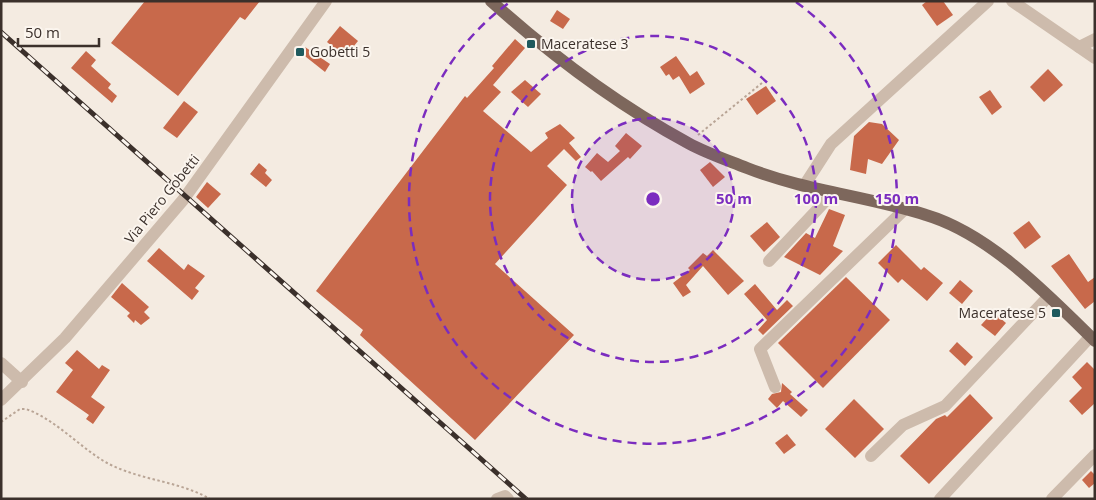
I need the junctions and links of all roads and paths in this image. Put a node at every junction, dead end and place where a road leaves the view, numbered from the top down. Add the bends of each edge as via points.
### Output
1 (326, 1) edge
2 (491, 1) edge
3 (988, 1) edge
4 (1012, 1) edge
5 (1095, 39) edge
6 (1079, 47) junction
7 (1095, 58) edge
8 (762, 83) dead end
9 (688, 143) junction
10 (804, 186) junction
11 (832, 194) junction
12 (905, 209) junction
13 (769, 261) dead end
14 (1048, 297) junction
15 (1093, 339) edge
16 (1, 363) edge
17 (22, 382) junction
18 (775, 387) dead end
19 (1, 400) edge
20 (1, 422) edge
21 (1095, 455) edge
22 (872, 456) dead end
23 (210, 499) edge
24 (496, 499) edge
25 (508, 499) edge
26 (940, 499) edge
27 (1052, 499) edge

1 - 17 street, Via Piero Gobetti via 183,200 65,338
2 - 9 main road via 606,92
3 - 10 street via 831,144
4 - 6 street
5 - 6 street
6 - 7 street
8 - 9 path
9 - 10 main road via 749,169
10 - 11 main road
11 - 12 main road
11 - 13 street
12 - 14 main road via 928,215 971,235
12 - 18 street via 760,349
14 - 15 main road
14 - 22 street via 945,406 903,425
15 - 26 street
16 - 17 street
17 - 19 street, Via Piero Gobetti
20 - 23 path via 26,408 108,463 136,476 188,489
21 - 27 street
24 - 25 street via 505,496

